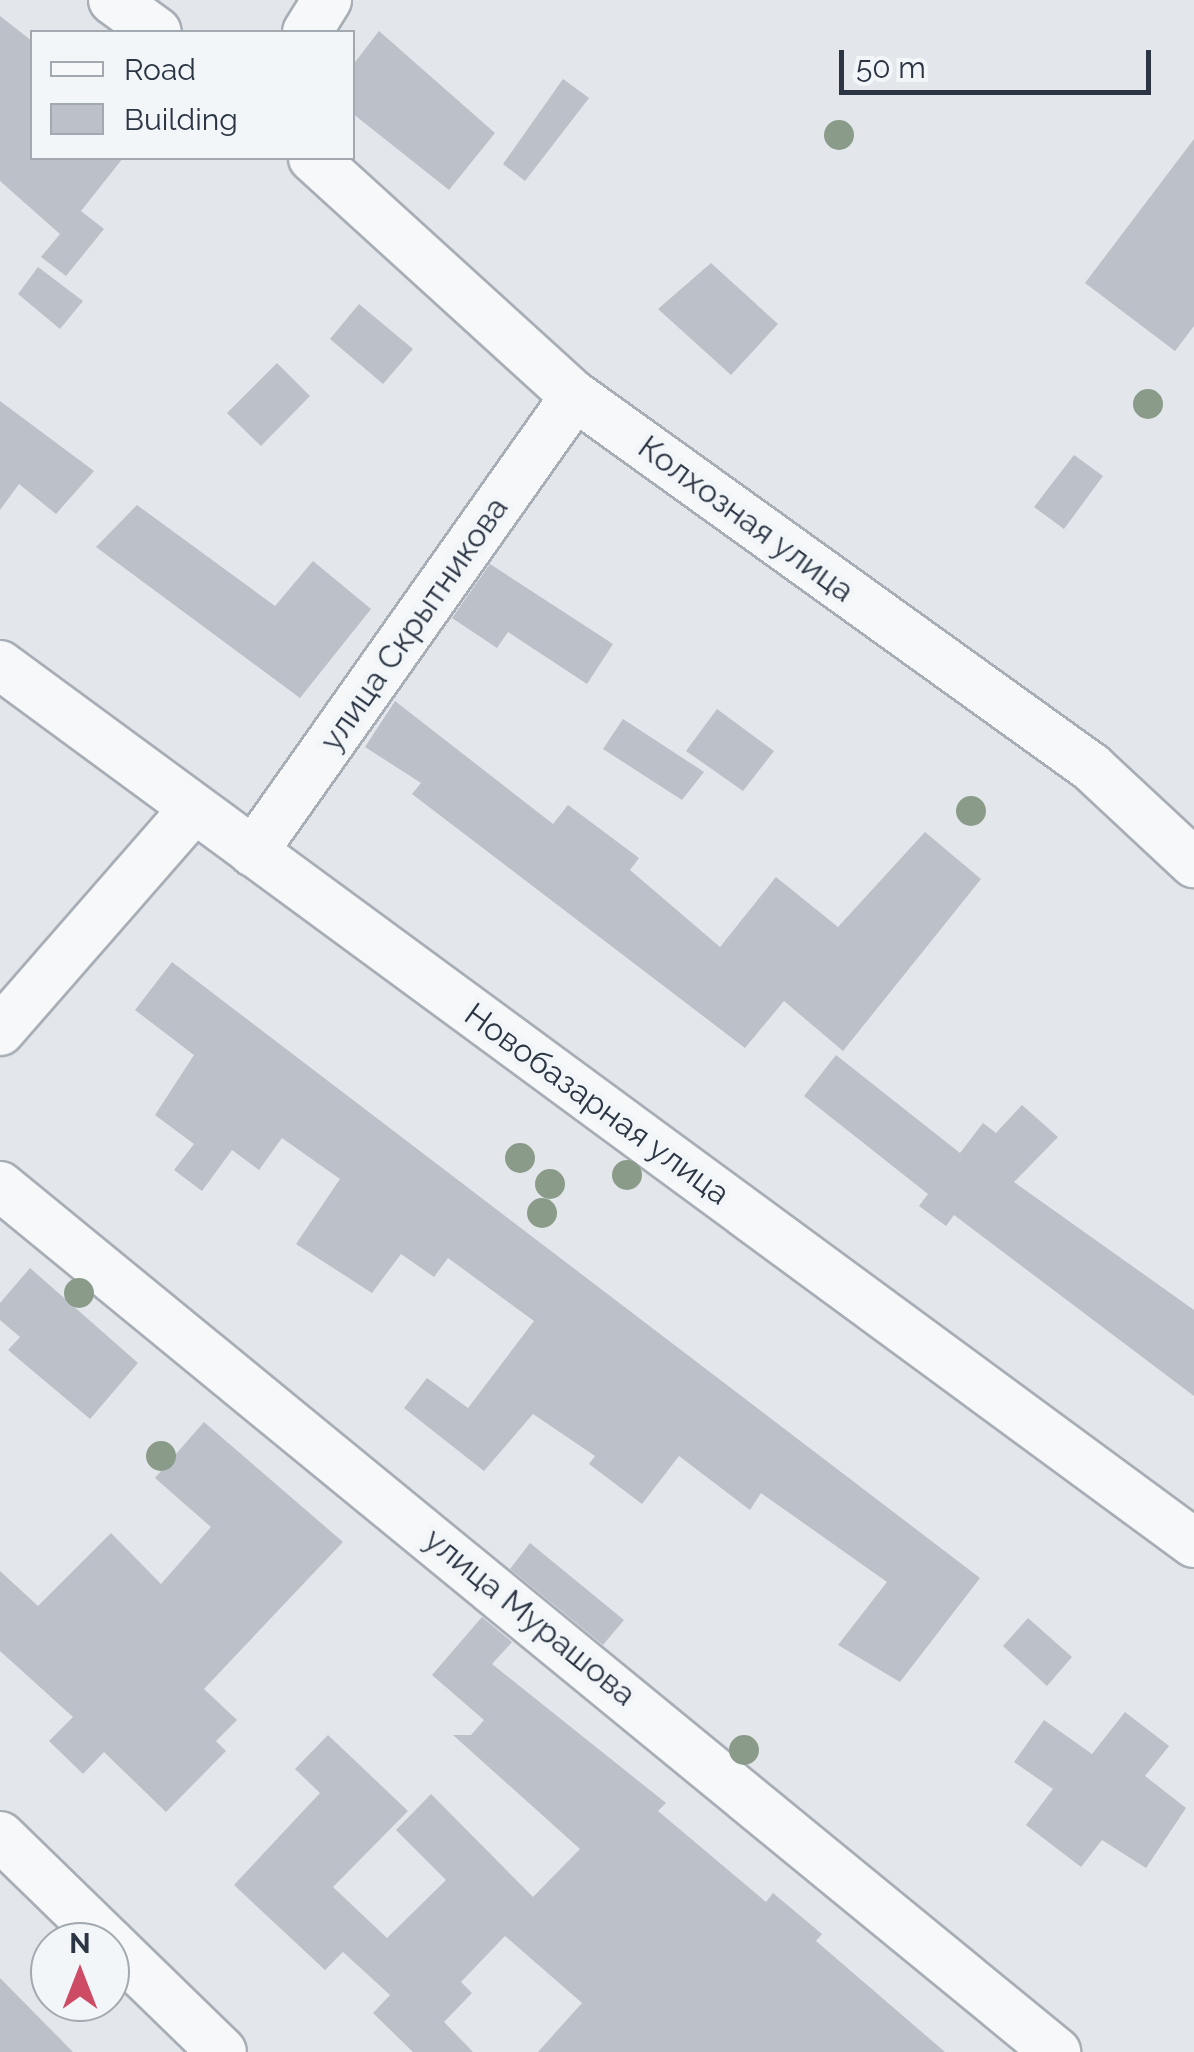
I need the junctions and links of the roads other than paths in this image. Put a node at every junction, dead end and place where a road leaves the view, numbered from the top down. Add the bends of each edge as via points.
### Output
1 (114, 0) edge
2 (327, 0) edge
3 (154, 30) edge
4 (308, 30) edge
5 (315, 160) edge
6 (575, 396) junction
7 (0, 666) edge
8 (194, 809) junction
9 (253, 852) junction
10 (1194, 863) edge
11 (0, 1032) edge
12 (0, 1186) edge
13 (1194, 1543) edge
14 (0, 1836) edge
15 (89, 1922) edge
16 (130, 1962) edge
17 (222, 2052) edge
18 (1056, 2052) edge

1 - 3 street
2 - 4 street
5 - 6 street, Колхозная улица
6 - 9 street, улица Скрытникова
6 - 10 street, Колхозная улица via 1091,767
7 - 8 street, Новобазарная улица
8 - 9 street, Новобазарная улица
8 - 11 street
9 - 13 street, Новобазарная улица
12 - 18 street, улица Мурашова
14 - 15 street
16 - 17 street

